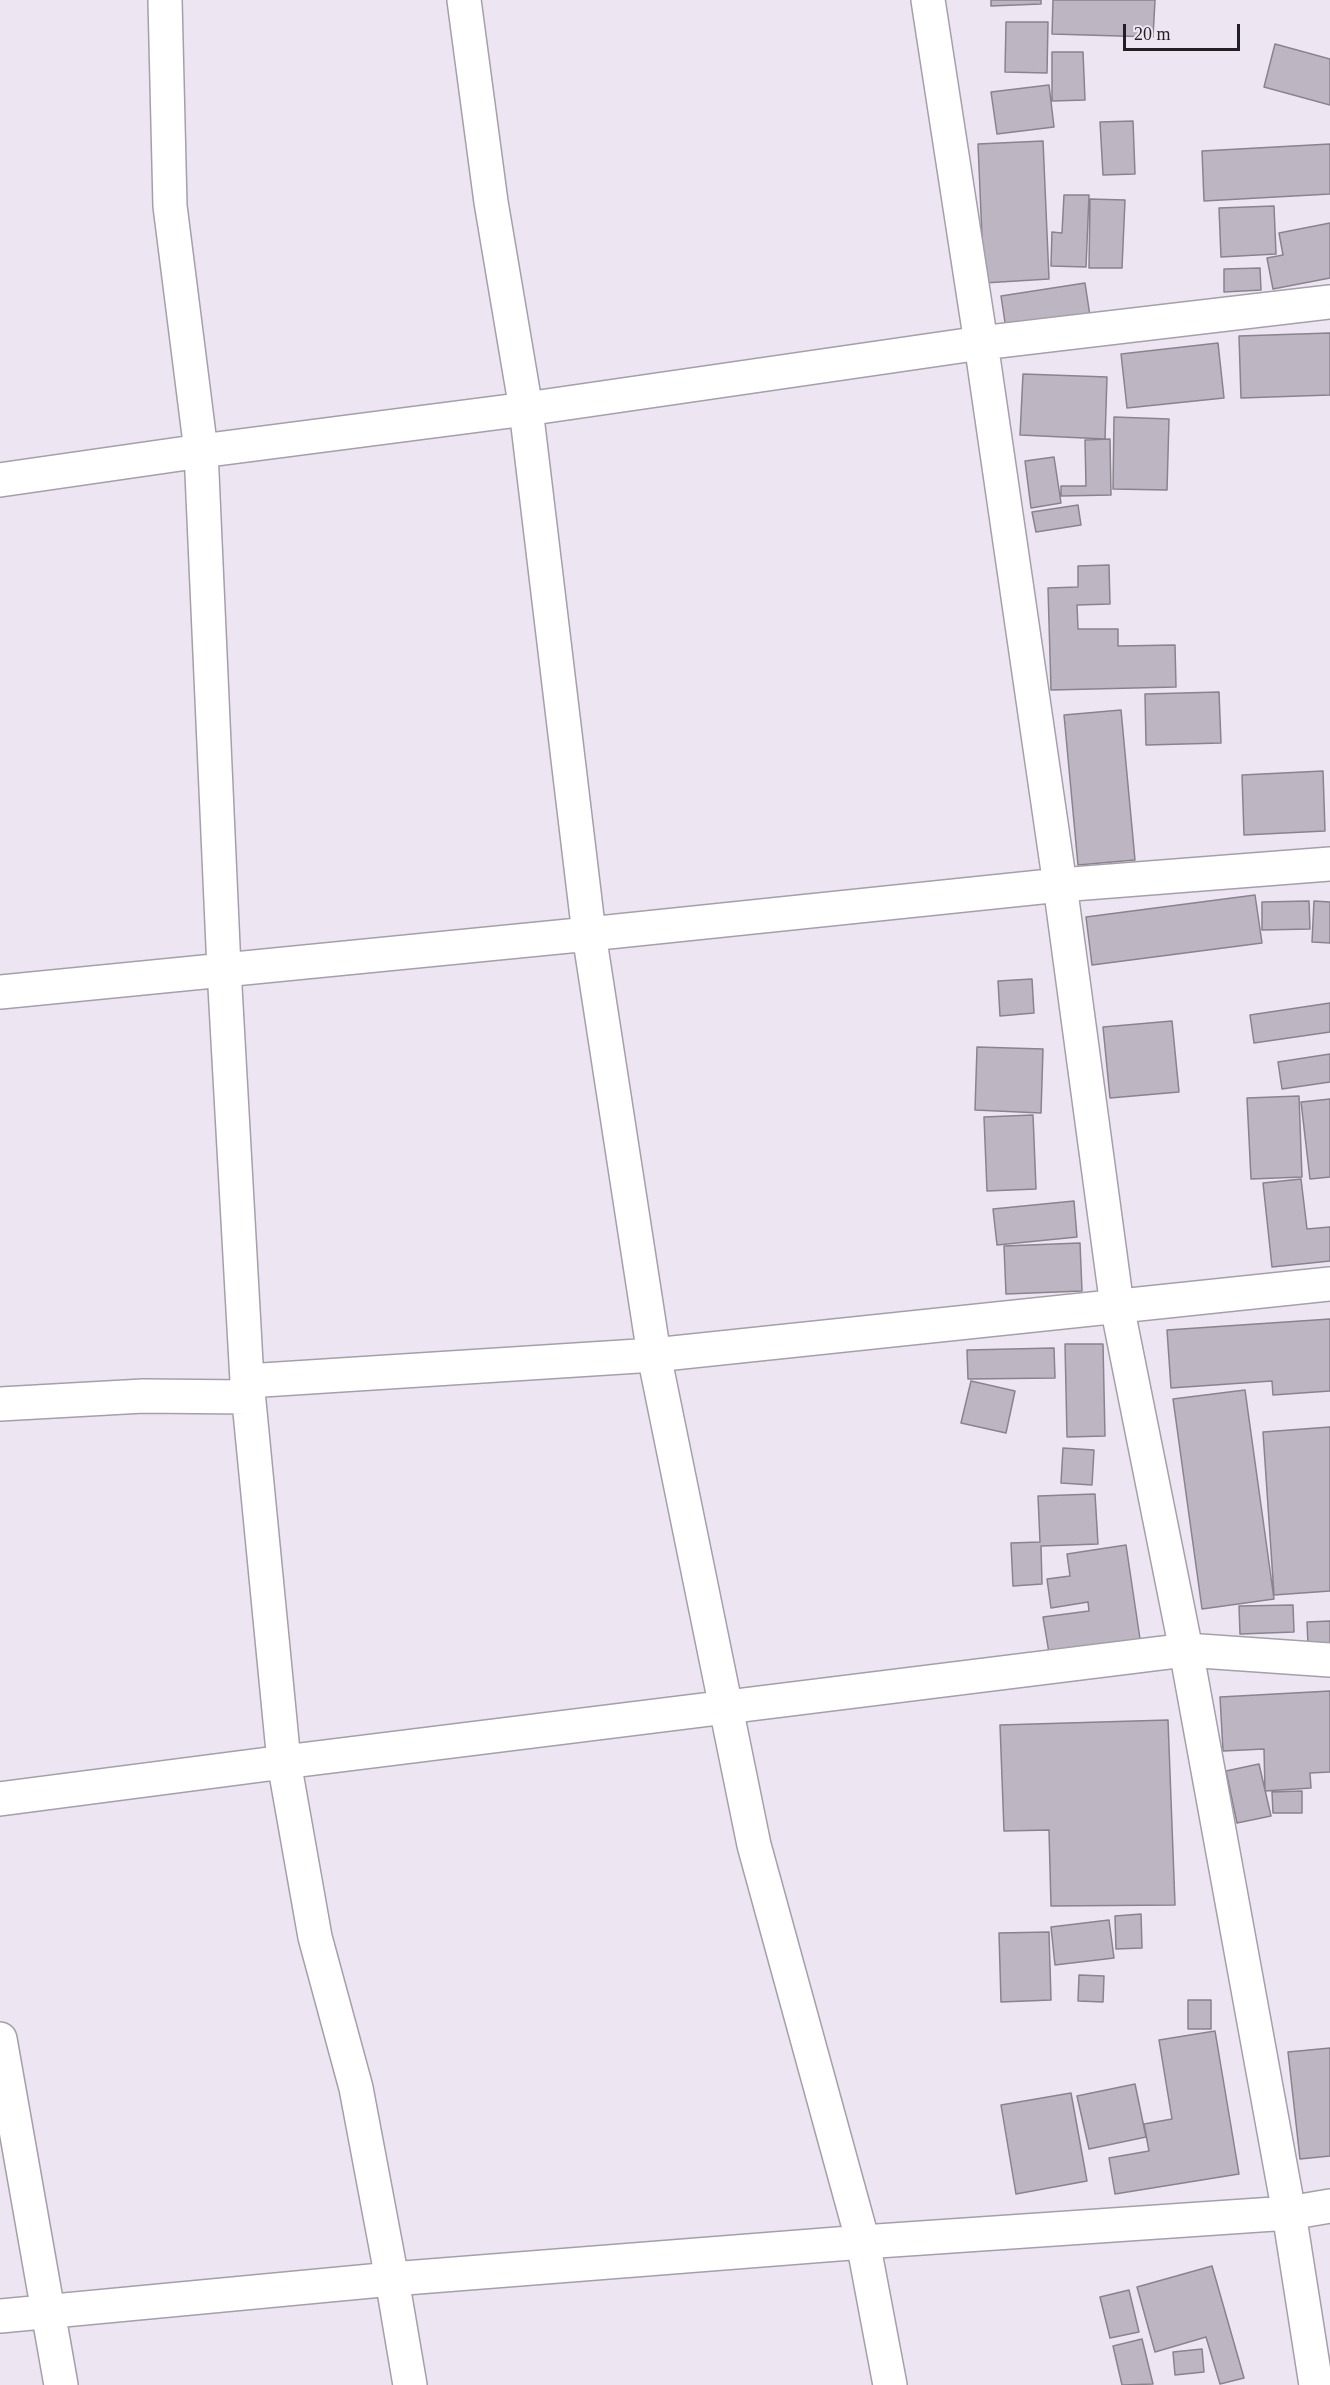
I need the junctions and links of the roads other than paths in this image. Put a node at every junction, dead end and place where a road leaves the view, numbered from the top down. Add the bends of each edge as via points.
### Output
1 (165, 0) edge
2 (464, 0) edge
3 (928, 0) edge
4 (1330, 302) edge
5 (981, 343) junction
6 (526, 409) junction
7 (201, 451) junction
8 (0, 480) edge
9 (1330, 864) edge
10 (1060, 885) junction
11 (589, 934) junction
12 (224, 969) junction
13 (0, 992) edge
14 (1330, 1284) edge
15 (1117, 1305) junction
16 (654, 1355) junction
17 (248, 1389) junction
18 (0, 1404) edge
19 (1186, 1650) junction
20 (1330, 1660) edge
21 (726, 1708) junction
22 (284, 1762) junction
23 (0, 1799) edge
24 (0, 2038) edge
25 (1330, 2206) edge
26 (1289, 2213) junction
27 (863, 2242) junction
28 (392, 2279) junction
29 (48, 2312) junction
30 (0, 2316) edge
31 (62, 2385) edge
32 (410, 2385) edge
33 (890, 2385) edge
34 (1316, 2385) edge

1 - 7 street via 170,206
2 - 6 street via 491,202
3 - 5 street
4 - 5 street
5 - 6 street
5 - 10 street
6 - 7 street
6 - 11 street
7 - 8 street
7 - 12 street
9 - 10 street
10 - 11 street
10 - 15 street
11 - 12 street
11 - 16 street
12 - 13 street
12 - 17 street
14 - 15 street
15 - 16 street
15 - 19 street
16 - 17 street
16 - 21 street
17 - 18 street
17 - 22 street
19 - 20 street
19 - 21 street
19 - 26 street
21 - 22 street
21 - 27 street via 754,1845
22 - 23 street
22 - 28 street via 315,1937 356,2088
24 - 29 street
25 - 26 street
26 - 27 street
26 - 34 street
27 - 28 street
27 - 33 street
28 - 29 street
28 - 32 street
29 - 30 street
29 - 31 street

